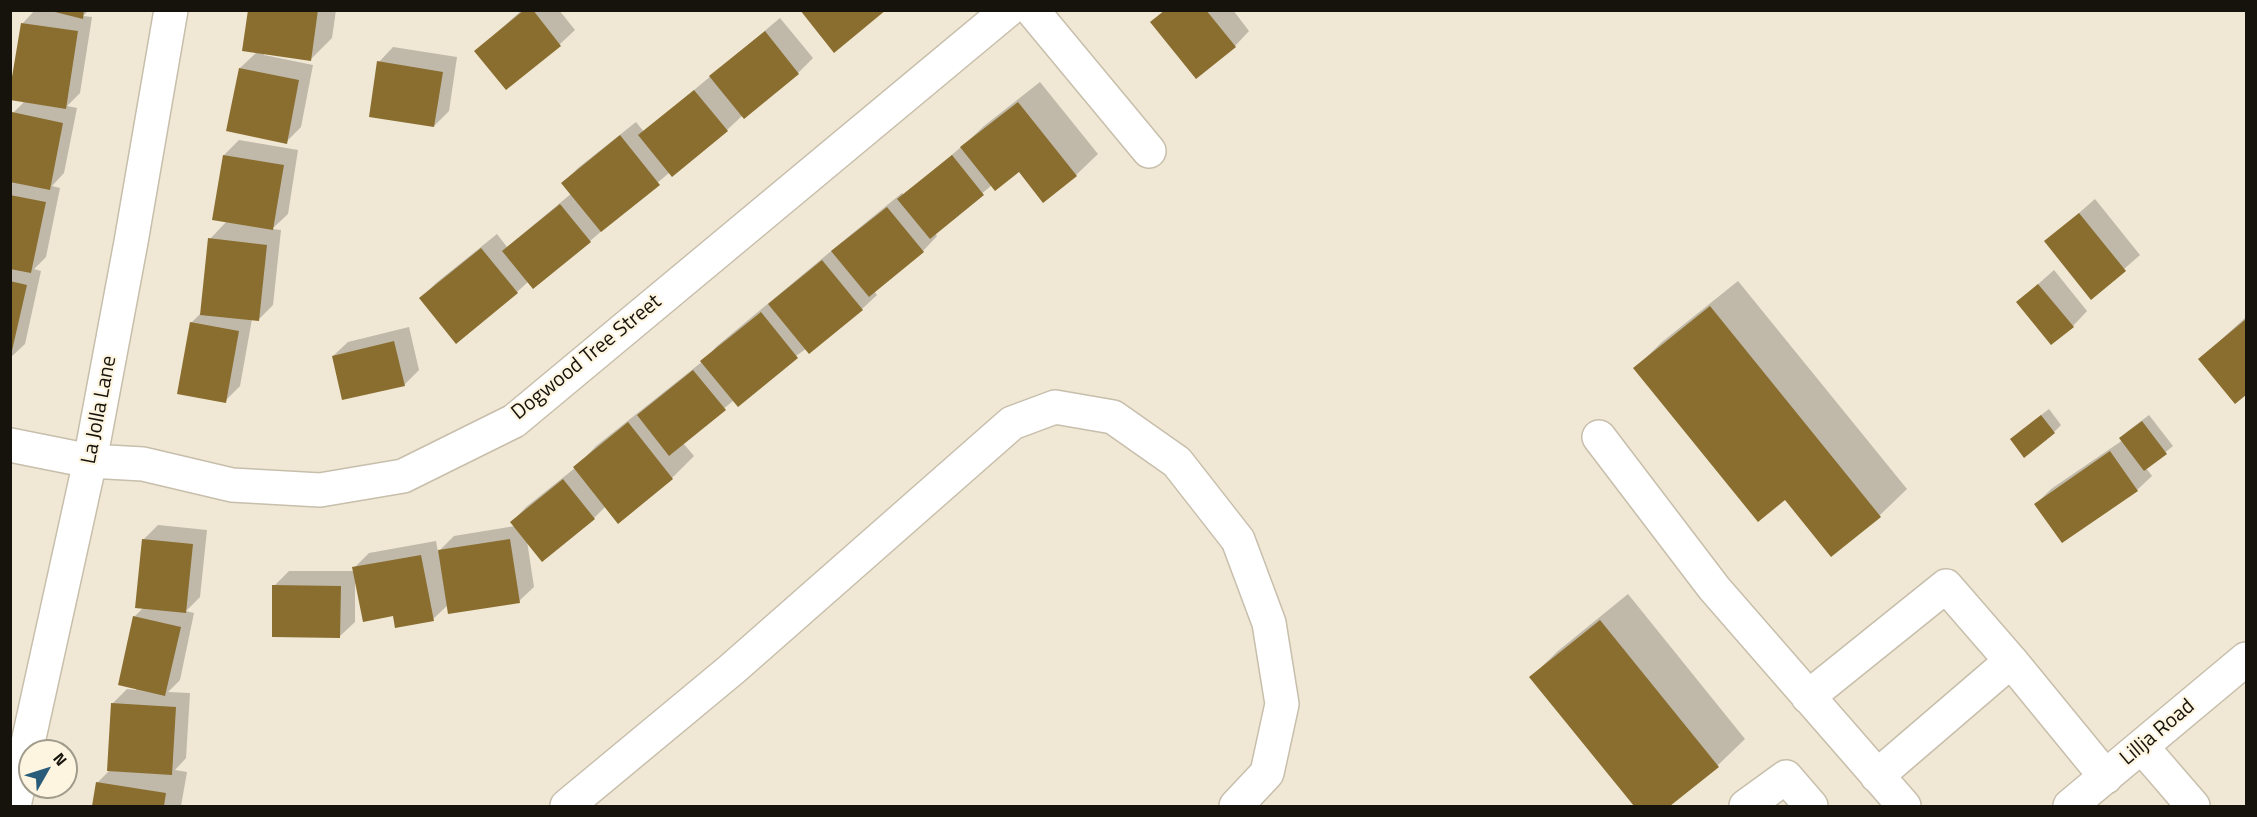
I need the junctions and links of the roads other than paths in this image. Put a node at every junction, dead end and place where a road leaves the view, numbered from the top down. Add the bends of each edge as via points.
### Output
1 (171, 10) edge
2 (1008, 10) edge
3 (1032, 10) edge
4 (1149, 151) dead end
5 (1599, 437) dead end
6 (10, 445) edge
7 (90, 461) junction
8 (2247, 659) edge
9 (2011, 661) junction
10 (1808, 698) junction
11 (2142, 747) junction
12 (1877, 776) junction
13 (2106, 777) junction
14 (14, 807) edge
15 (567, 807) edge
16 (1236, 807) edge
17 (1746, 807) edge
18 (1811, 807) edge
19 (1904, 807) edge
20 (2070, 807) edge
21 (2193, 807) edge

1 - 7 street, La Jolla Lane
2 - 7 street, Dogwood Tree Street via 514,420 403,476 309,489 232,485 142,465
3 - 4 street
5 - 10 street via 1714,588
6 - 7 street, Dogwood Tree Street
7 - 14 street, La Jolla Lane
8 - 11 street, Lillja Road
9 - 10 street via 1946,586
9 - 12 street
9 - 13 street
10 - 12 street
11 - 13 street, Lillja Road
11 - 21 street
12 - 19 street
13 - 20 street, Lillja Road
15 - 16 street via 731,670 1012,423 1055,407 1113,417 1177,462 1238,540 1269,623 1282,704 1267,773
17 - 18 street via 1786,777

